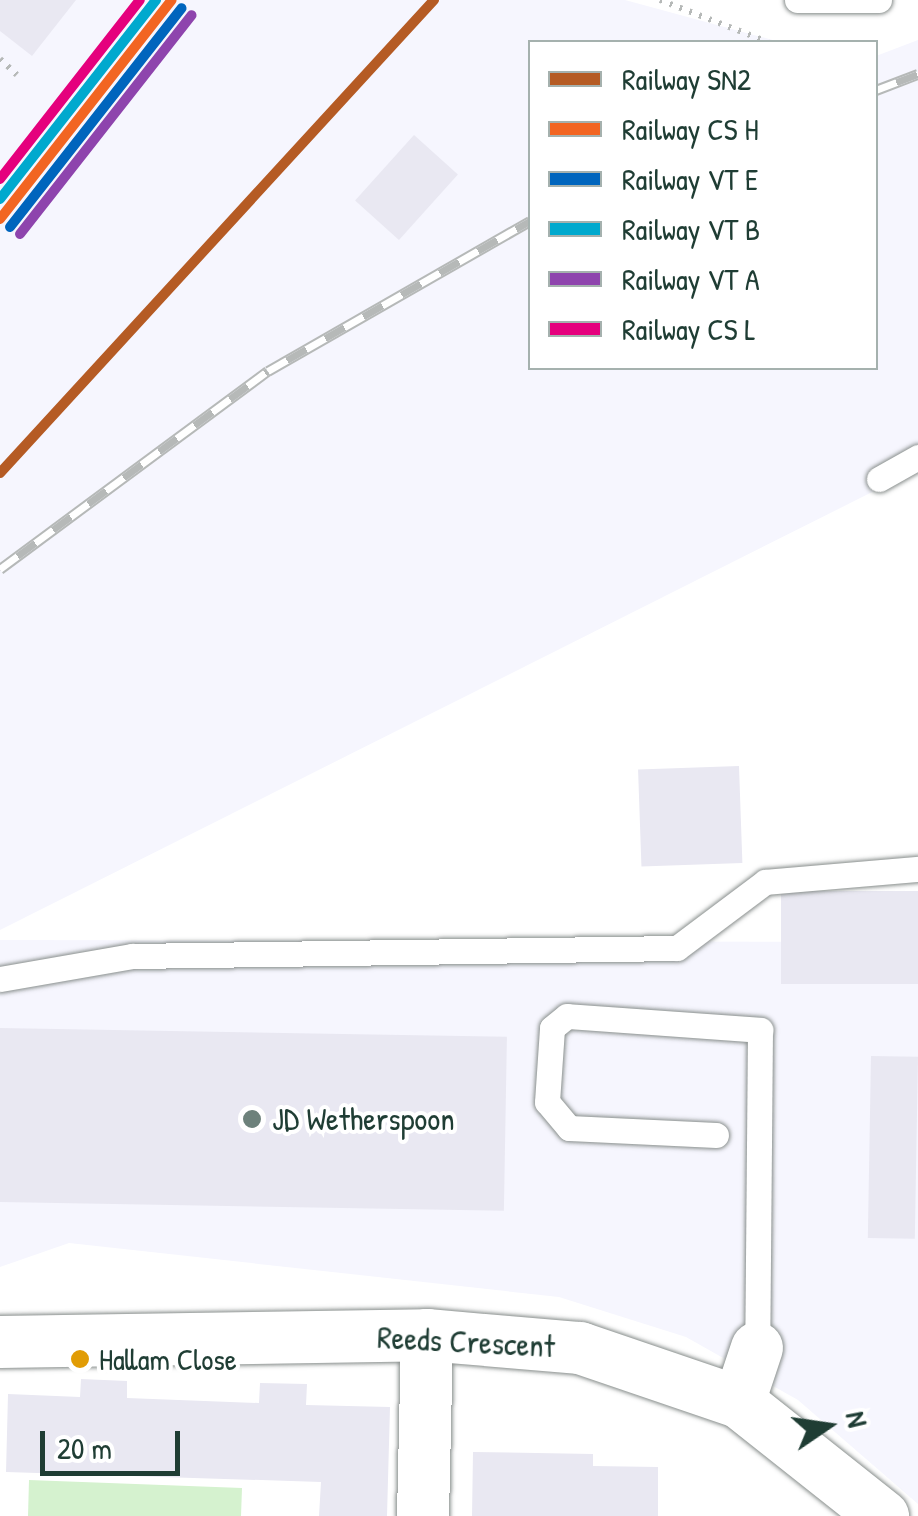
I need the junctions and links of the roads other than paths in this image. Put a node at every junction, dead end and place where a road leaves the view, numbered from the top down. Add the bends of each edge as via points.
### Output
1 (797, 0) edge
2 (879, 0) edge
3 (918, 457) edge
4 (880, 479) dead end
5 (918, 868) edge
6 (0, 979) edge
7 (716, 1135) dead end
8 (426, 1335) junction
9 (0, 1342) edge
10 (757, 1348) joint
11 (739, 1402) junction
12 (423, 1516) edge
13 (883, 1516) edge

1 - 2 lane
3 - 4 lane
5 - 6 lane via 765,882 677,948 132,956
7 - 10 lane via 569,1128 547,1102 552,1028 567,1016 760,1030
8 - 9 street, Reeds Crescent
8 - 11 street, Reeds Crescent via 580,1348
8 - 12 street
10 - 11 street
11 - 13 street, Reeds Crescent

